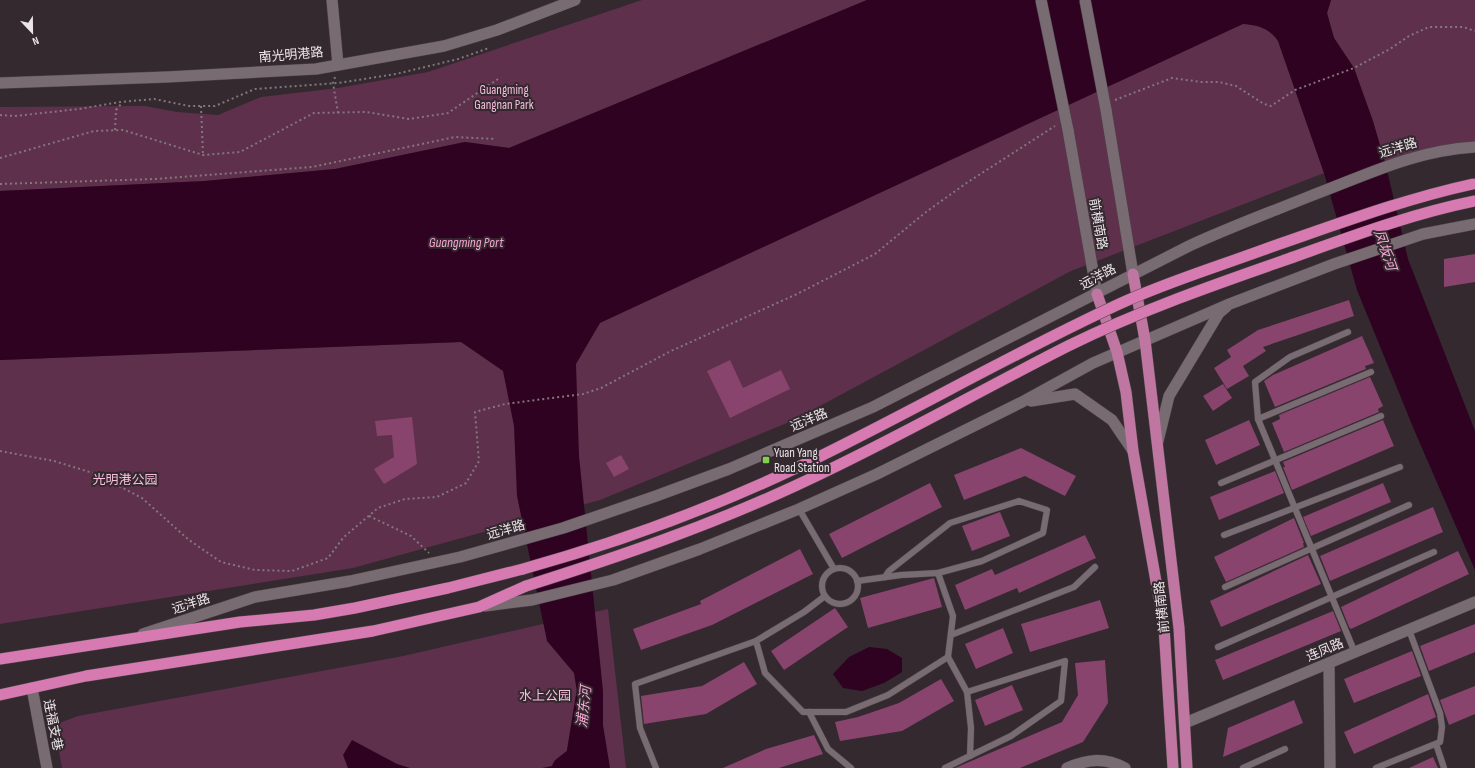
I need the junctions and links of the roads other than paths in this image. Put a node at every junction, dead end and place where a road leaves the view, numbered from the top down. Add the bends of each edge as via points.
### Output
1 (332, 0) edge
2 (576, 0) edge
3 (1041, 0) edge
4 (1085, 0) edge
5 (338, 65) junction
6 (0, 83) edge
7 (1475, 147) edge
8 (1474, 184) edge
9 (1475, 201) edge
10 (1475, 224) edge
11 (1133, 274) junction
12 (1097, 294) junction
13 (1227, 305) junction
14 (1348, 332) dead end
15 (1145, 340) junction
16 (1117, 352) junction
17 (1371, 372) dead end
18 (1022, 402) junction
19 (1381, 416) dead end
20 (1258, 419) junction
21 (1157, 444) junction
22 (1133, 451) junction
23 (1274, 461) junction
24 (1400, 467) dead end
25 (1220, 483) dead end
26 (1410, 505) dead end
27 (1295, 508) junction
28 (799, 509) junction
29 (1224, 535) dead end
30 (1312, 549) junction
31 (1434, 552) dead end
32 (1095, 567) dead end
33 (834, 569) junction
34 (938, 573) junction
35 (886, 577) junction
36 (857, 581) junction
37 (1225, 587) dead end
38 (825, 596) junction
39 (1332, 597) junction
40 (1472, 603) edge
41 (479, 607) junction
42 (1409, 630) junction
43 (951, 635) junction
44 (124, 640) junction
45 (756, 641) junction
46 (1218, 647) dead end
47 (1355, 652) junction
48 (948, 657) junction
49 (0, 659) edge
50 (1329, 664) junction
51 (32, 688) junction
52 (968, 692) junction
53 (0, 695) edge
54 (809, 712) junction
55 (1185, 723) junction
56 (1436, 744) junction
57 (1285, 749) dead end
58 (970, 756) junction
59 (47, 768) edge
60 (656, 768) edge
61 (851, 768) edge
62 (945, 768) edge
63 (1067, 768) edge
64 (1126, 768) edge
65 (1173, 768) edge
66 (1187, 768) edge
67 (1243, 768) edge
68 (1330, 768) edge
69 (1376, 768) edge
70 (1444, 768) edge

1 - 5 main road
2 - 5 main road, 南光明港路 via 503,28 444,46
3 - 12 main road, 前横南路, bridge
4 - 11 main road, 前横南路, bridge
5 - 6 main road, 南光明港路 via 316,69 167,77
7 - 11 main road, 远洋路 via 1431,153 1390,164 1228,228
8 - 44 highway, 远洋路, bridge via 1431,193 1390,206 1184,278 1119,304 846,443 730,497 607,544 523,569 355,608
9 - 41 highway, bridge via 1394,221 1124,319 798,485 675,537 526,586
10 - 13 main road via 1423,234 1334,264
11 - 12 main road, 远洋路
11 - 15 main road, 前横南路
12 - 16 main road, 前横南路
12 - 44 main road, 远洋路 via 910,390 847,419 729,469 598,517 519,541 404,570 255,597
13 - 15 main road
13 - 21 main road, 前横南路 via 1219,313 1169,396
14 - 20 lane via 1290,357 1255,382
15 - 16 main road
15 - 21 main road, 前横南路
16 - 18 main road
16 - 22 main road, 前横南路 via 1126,392
17 - 20 lane
18 - 22 main road, 前横南路 via 1075,394 1112,420
18 - 28 main road via 877,474
19 - 23 lane
20 - 23 lane
21 - 55 main road, 前横南路 via 1179,628
22 - 65 main road, 前横南路 via 1164,627
23 - 25 lane
23 - 27 lane
24 - 27 lane
26 - 30 lane
27 - 29 lane
27 - 30 lane
28 - 33 lane
28 - 41 main road via 693,552 613,580 532,600
30 - 37 lane
30 - 39 lane
31 - 39 lane
32 - 43 lane via 1074,587
33 - 36 lane via 851,571
33 - 38 lane via 822,580 821,586
34 - 35 lane
34 - 35 lane via 982,561 1043,532 1047,510 1019,501 950,522
34 - 43 lane via 953,616
35 - 36 lane
36 - 38 lane via 857,592 850,601 839,604
38 - 45 lane
39 - 46 lane
39 - 47 lane
40 - 42 main road, 连凤路
41 - 51 highway via 373,631 86,676
42 - 47 main road, 连凤路
42 - 56 lane via 1440,713 1441,735 1440,742
43 - 48 lane
44 - 49 highway, 远洋路
45 - 54 lane via 765,673 803,712
45 - 60 lane via 634,684 640,728
47 - 50 main road, 连凤路
48 - 52 lane
48 - 54 lane via 888,695 846,712
50 - 55 main road, 连凤路
50 - 68 main road
51 - 53 highway
51 - 59 main road, 连福支巷
52 - 58 lane
52 - 58 lane via 1065,661 1061,700 1011,736
54 - 61 lane via 828,749
55 - 66 main road, 前横南路
56 - 69 lane
56 - 70 lane
57 - 67 lane
58 - 62 lane
63 - 64 main road via 1099,759

